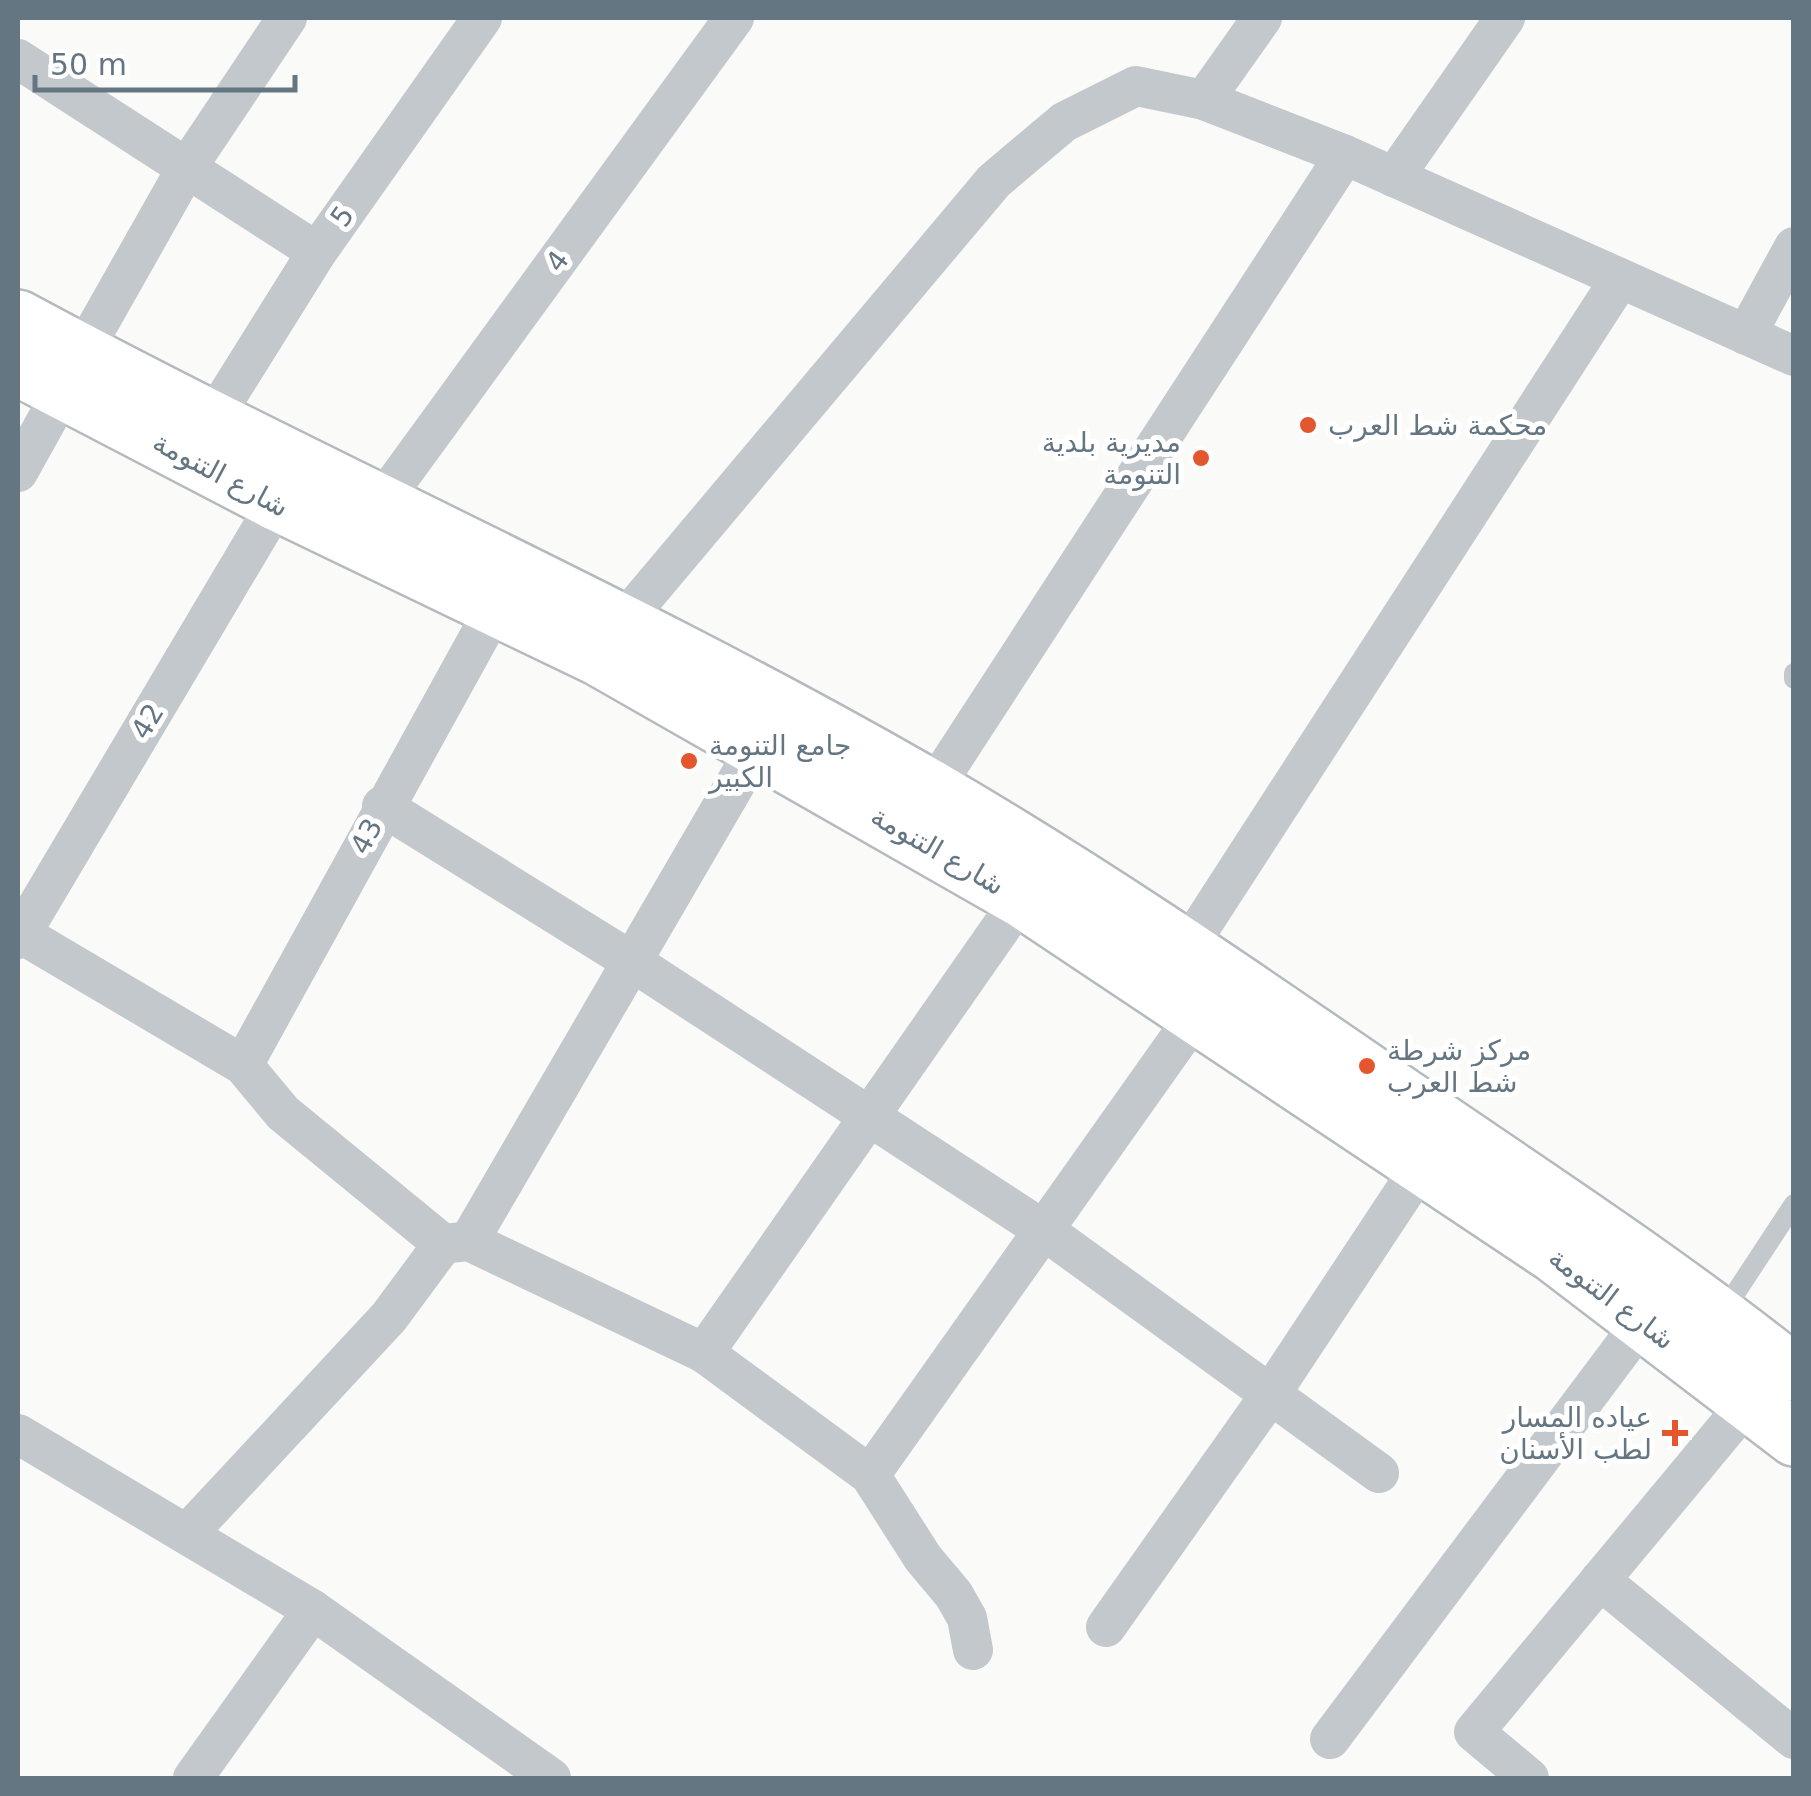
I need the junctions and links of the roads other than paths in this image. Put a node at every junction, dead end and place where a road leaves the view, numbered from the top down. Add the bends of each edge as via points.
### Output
1 (287, 18) edge
2 (482, 18) edge
3 (734, 18) edge
4 (1262, 18) edge
5 (1506, 18) edge
6 (18, 59) edge
7 (1204, 100) junction
8 (1345, 155) junction
9 (186, 169) junction
10 (1394, 177) junction
11 (1794, 246) edge
12 (317, 252) junction
13 (1620, 279) junction
14 (18, 318) edge
15 (1746, 336) junction
16 (1794, 356) edge
17 (54, 371) edge
18 (212, 420) junction
19 (18, 472) edge
20 (277, 503) junction
21 (380, 504) junction
22 (494, 610) junction
23 (611, 640) junction
24 (758, 744) junction
25 (934, 789) junction
26 (382, 806) junction
27 (1021, 899) junction
28 (19, 935) edge
29 (1188, 948) junction
30 (632, 962) junction
31 (1196, 1015) junction
32 (243, 1065) junction
33 (869, 1117) junction
34 (1422, 1165) junction
35 (1794, 1204) edge
36 (1045, 1232) junction
37 (1566, 1234) junction
38 (456, 1243) junction
39 (1721, 1315) junction
40 (1643, 1321) junction
41 (704, 1353) junction
42 (1771, 1387) edge
43 (1270, 1395) junction
44 (18, 1434) edge
45 (1794, 1438) edge
46 (1379, 1473) dead end
47 (870, 1476) junction
48 (187, 1534) junction
49 (1600, 1580) junction
50 (313, 1610) junction
51 (1106, 1626) dead end
52 (973, 1650) dead end
53 (1330, 1739) dead end
54 (1794, 1739) edge
55 (193, 1778) edge
56 (551, 1778) edge
57 (1529, 1778) edge

1 - 9 street
2 - 12 street, 5
3 - 21 street, 4
4 - 7 street
5 - 10 street
6 - 9 street
7 - 8 street
7 - 23 street via 1136,86 1064,122 994,180
8 - 10 street
8 - 25 street
9 - 12 street
9 - 17 street
10 - 13 street
11 - 15 street
12 - 18 street, 5
13 - 15 street
13 - 29 street
14 - 17 main road, شارع التنومة
15 - 16 street
17 - 18 main road, شارع التنومة
17 - 19 street
17 - 20 main road, شارع التنومة
18 - 21 main road, شارع التنومة
20 - 22 main road, شارع التنومة
20 - 28 street, 42
21 - 23 main road, شارع التنومة
22 - 23 main road, شارع التنومة
22 - 26 street, 43
23 - 24 main road, شارع التنومة
23 - 25 main road, شارع التنومة
24 - 27 main road, شارع التنومة
24 - 30 street
25 - 29 main road, شارع التنومة
26 - 30 street
26 - 32 street, 43
27 - 31 main road, شارع التنومة
27 - 33 street
28 - 32 street
29 - 37 main road, شارع التنومة
30 - 33 street
30 - 38 street
31 - 34 main road, شارع التنومة
31 - 36 street
32 - 38 street via 283,1113
33 - 36 street
33 - 41 street
34 - 37 main road, شارع التنومة
34 - 43 street
35 - 39 lane
36 - 43 street
36 - 47 street
37 - 39 main road, شارع التنومة
37 - 40 main road, شارع التنومة
38 - 41 street
38 - 48 street
39 - 42 main road, شارع التنومة
40 - 42 main road, شارع التنومة
40 - 53 street
41 - 47 street
42 - 45 main road, شارع التنومة
42 - 49 street
43 - 46 street
43 - 51 street
44 - 48 street
47 - 52 street via 954,1595
48 - 50 street
49 - 54 street
49 - 57 street via 1474,1732
50 - 55 street
50 - 56 street

